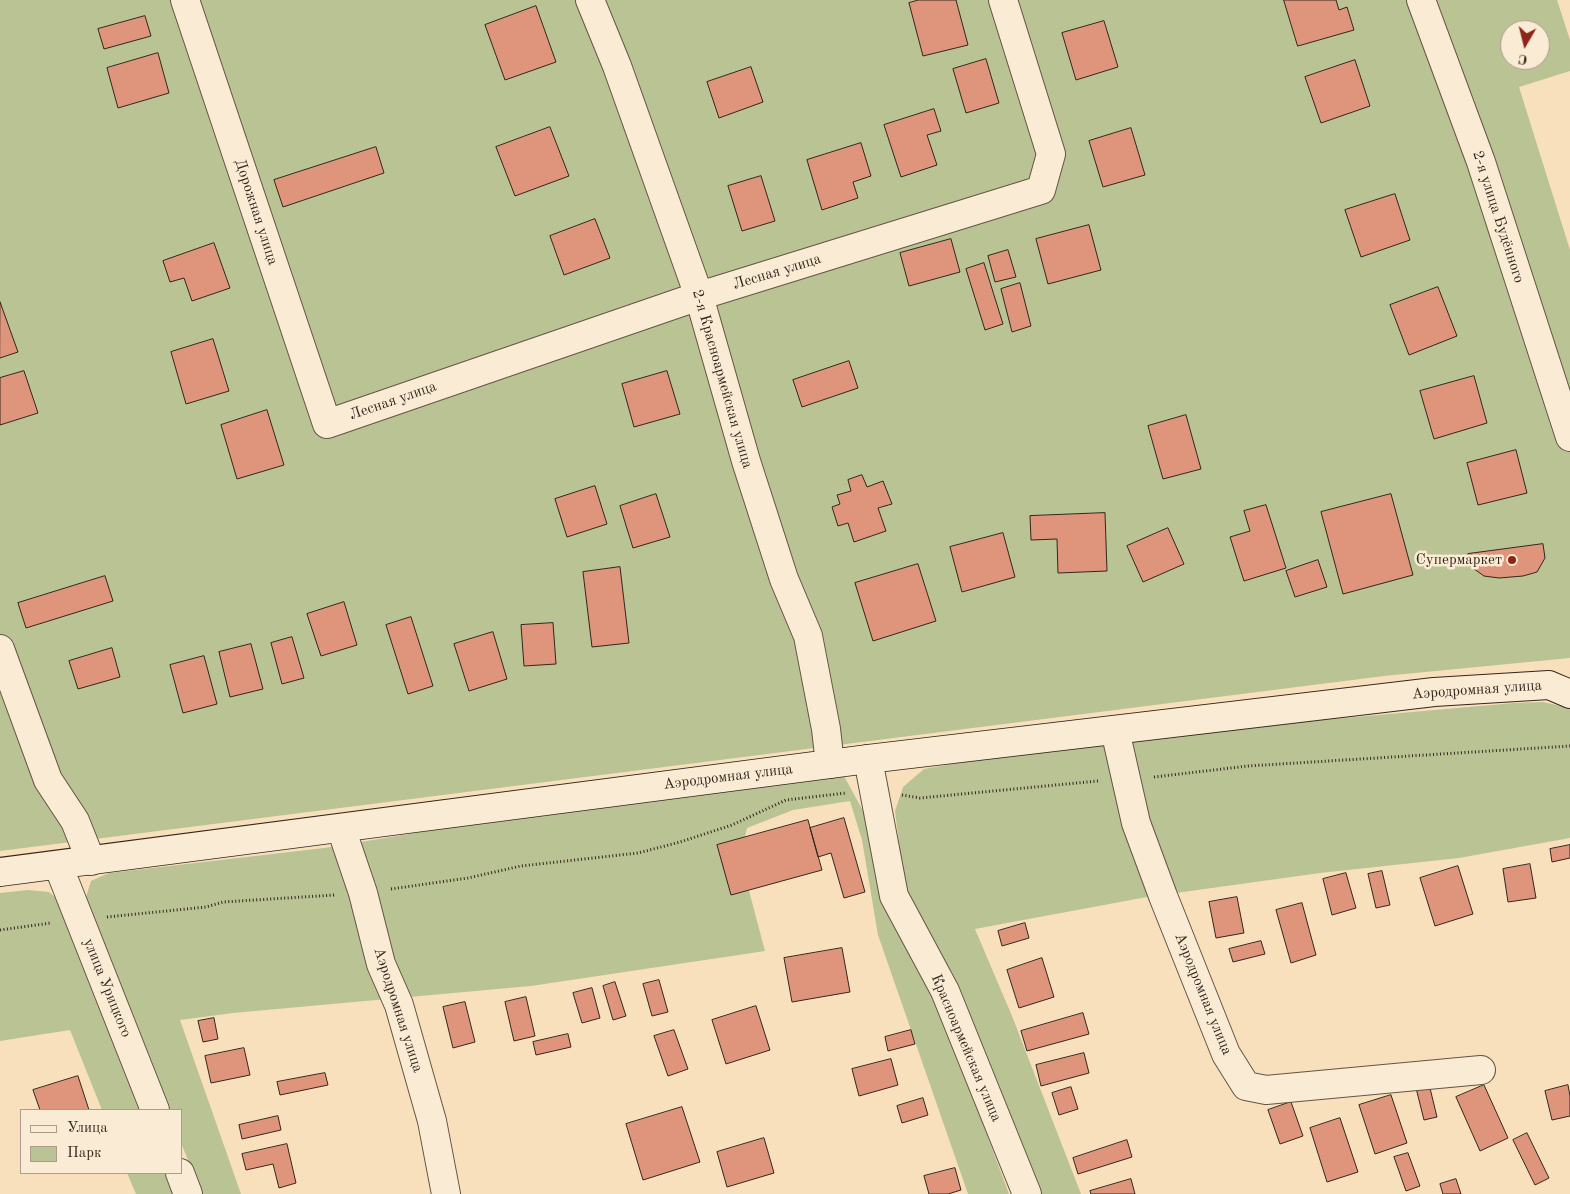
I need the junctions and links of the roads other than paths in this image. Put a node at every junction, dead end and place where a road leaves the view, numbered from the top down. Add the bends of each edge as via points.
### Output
1 (185, 0) edge
2 (590, 0) edge
3 (1003, 0) edge
4 (1421, 0) edge
5 (698, 296) junction
6 (327, 424) joint
7 (1570, 437) edge
8 (0, 650) edge
9 (1570, 694) edge
10 (1115, 730) junction
11 (868, 759) junction
12 (830, 764) junction
13 (341, 828) junction
14 (91, 861) junction
15 (58, 865) junction
16 (0, 872) edge
17 (1481, 1070) dead end
18 (155, 1109) edge
19 (180, 1174) edge
20 (188, 1194) edge
21 (446, 1194) edge
22 (1027, 1194) edge

1 - 6 street, Дорожная улица
2 - 5 street, 2-я Красноармейская улица via 618,66
3 - 5 street, Лесная улица via 1051,154 1041,190
4 - 7 street, 2-я улица Будённого via 1481,162
5 - 6 street, Лесная улица
5 - 12 street, 2-я Красноармейская улица via 784,579 808,636
8 - 14 street via 48,780 76,821
9 - 10 street, Аэродромная улица via 1549,685 1434,692
10 - 11 street, Аэродромная улица
10 - 17 street, Аэродромная улица via 1136,823 1226,1054 1246,1086 1266,1090
11 - 12 street, Аэродромная улица
11 - 22 street, Красноармейская улица via 894,896 945,991
12 - 13 street, Аэродромная улица
13 - 14 street, Аэродромная улица
13 - 21 street, Аэродромная улица via 382,964 399,1005 432,1121
14 - 15 street, Аэродромная улица
15 - 16 street, Аэродромная улица
15 - 18 street, улица Урицкого
19 - 20 street

